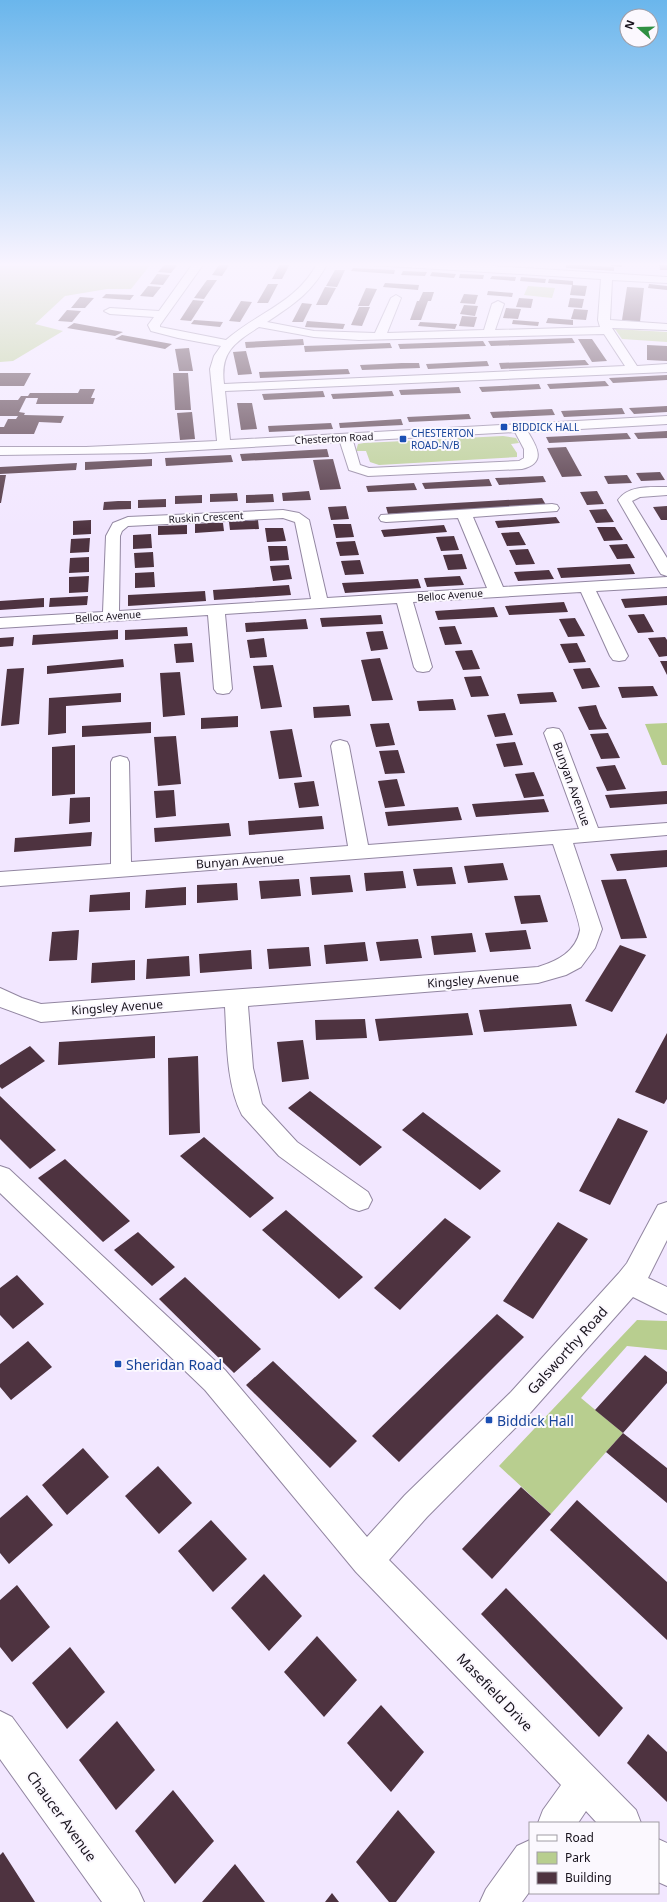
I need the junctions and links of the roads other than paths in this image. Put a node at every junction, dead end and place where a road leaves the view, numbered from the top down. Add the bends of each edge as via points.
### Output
1 (224, 351) edge
2 (621, 351) edge
3 (667, 368) edge
4 (634, 370) junction
5 (218, 388) junction
6 (667, 420) edge
7 (519, 428) junction
8 (345, 438) junction
9 (224, 444) junction
10 (0, 451) edge
11 (667, 491) edge
12 (552, 508) dead end
13 (464, 514) junction
14 (386, 518) dead end
15 (667, 571) edge
16 (667, 582) edge
17 (586, 586) junction
18 (497, 592) junction
19 (404, 598) junction
20 (320, 603) junction
21 (216, 610) junction
22 (111, 616) junction
23 (0, 623) edge
24 (620, 656) dead end
25 (423, 667) dead end
26 (223, 689) dead end
27 (553, 732) dead end
28 (340, 746) dead end
29 (120, 762) dead end
30 (667, 829) edge
31 (591, 835) junction
32 (561, 837) junction
33 (359, 852) junction
34 (121, 870) junction
35 (0, 880) edge
36 (0, 996) edge
37 (236, 998) junction
38 (0, 1177) edge
39 (359, 1200) dead end
40 (667, 1213) edge
41 (628, 1282) junction
42 (667, 1301) edge
43 (367, 1561) junction
44 (0, 1729) edge
45 (584, 1784) junction
46 (557, 1822) edge
47 (622, 1822) edge
48 (659, 1859) edge
49 (529, 1860) edge
50 (667, 1867) edge
51 (125, 1902) edge
52 (499, 1902) edge

1 - 5 street via 216,369
2 - 4 street
3 - 4 street
4 - 5 street
5 - 9 street
6 - 7 street, Chesterton Road
7 - 8 street, Chesterton Road
7 - 8 street via 532,453 528,463 522,465 368,472 354,467
8 - 9 street, Chesterton Road
9 - 10 street, Chesterton Road via 86,451
11 - 15 street via 635,493 625,500
12 - 13 street
13 - 14 street
13 - 18 street, Belloc Avenue
16 - 17 street, Belloc Avenue
17 - 18 street, Belloc Avenue
17 - 24 street
18 - 19 street, Belloc Avenue
19 - 20 street, Belloc Avenue
19 - 25 street, Belloc Avenue
20 - 21 street, Belloc Avenue
20 - 22 street, Ruskin Crescent via 302,520 294,516 270,514 128,521 115,529 113,536
21 - 22 street, Belloc Avenue
21 - 26 street
22 - 23 street, Belloc Avenue
27 - 31 street, Bunyan Avenue
28 - 33 street
29 - 34 street
30 - 31 street, Bunyan Avenue
31 - 32 street, Bunyan Avenue
32 - 33 street, Bunyan Avenue
32 - 37 street, Kingsley Avenue via 591,930 584,948 573,961 558,969 538,975
33 - 34 street, Bunyan Avenue
34 - 35 street, Bunyan Avenue
36 - 37 street, Kingsley Avenue via 14,1004 41,1013
37 - 39 street via 240,1068 252,1108 288,1149
38 - 43 street via 215,1380
40 - 41 street, Galsworthy Road via 637,1272
41 - 42 street
41 - 43 street, Galsworthy Road via 521,1402 416,1506
43 - 45 street, Masefield Drive
44 - 51 street, Chaucer Avenue
45 - 46 street
45 - 47 street, Masefield Drive
48 - 50 street
49 - 52 street

